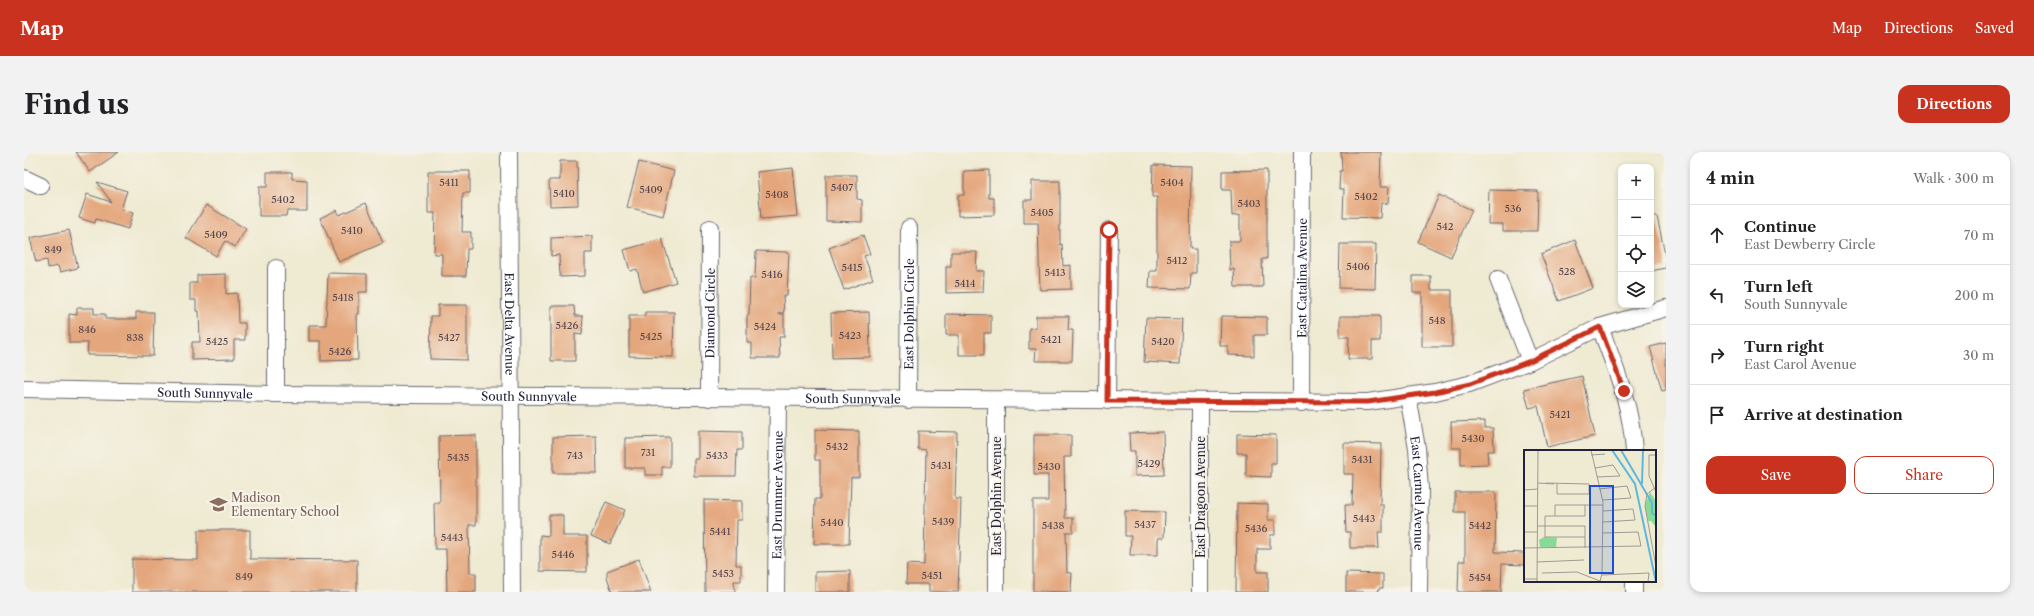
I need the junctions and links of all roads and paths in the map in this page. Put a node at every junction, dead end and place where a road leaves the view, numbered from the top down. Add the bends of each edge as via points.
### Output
1 (509, 152) edge
2 (1302, 152) edge
3 (24, 178) edge
4 (41, 186) dead end
5 (710, 228) dead end
6 (909, 228) dead end
7 (1109, 230) dead end
8 (276, 268) dead end
9 (1498, 279) dead end
10 (1666, 308) edge
11 (1600, 327) junction
12 (1530, 361) junction
13 (24, 389) edge
14 (276, 394) junction
15 (511, 396) junction
16 (1408, 396) junction
17 (709, 398) junction
18 (778, 398) junction
19 (908, 400) junction
20 (996, 400) junction
21 (1107, 401) junction
22 (1200, 402) junction
23 (1300, 403) junction
24 (1634, 450) edge
25 (512, 592) edge
26 (776, 592) edge
27 (996, 592) edge
28 (1200, 592) edge
29 (1419, 592) edge

1 - 15 street, East Delta Avenue
2 - 23 street, East Catalina Avenue
3 - 4 street
5 - 17 street, Diamond Circle
6 - 19 street, East Dolphin Circle
7 - 21 street
8 - 14 street
9 - 12 street
10 - 11 street, South Sunnyvale
11 - 12 street, South Sunnyvale
11 - 24 street via 1624,391 1632,424
12 - 16 street, South Sunnyvale via 1470,384
13 - 14 street, South Sunnyvale
14 - 15 street, South Sunnyvale
15 - 17 street, South Sunnyvale
15 - 25 street, East Delta Avenue
16 - 23 street, South Sunnyvale via 1368,402
16 - 29 street, East Carmel Avenue via 1417,448 1420,489
17 - 18 street, South Sunnyvale
18 - 19 street, South Sunnyvale
18 - 26 street, East Drummer Avenue
19 - 20 street, South Sunnyvale
20 - 21 street, South Sunnyvale
20 - 27 street, East Dolphin Avenue
21 - 22 street, South Sunnyvale
22 - 23 street, South Sunnyvale
22 - 28 street, East Dragoon Avenue

